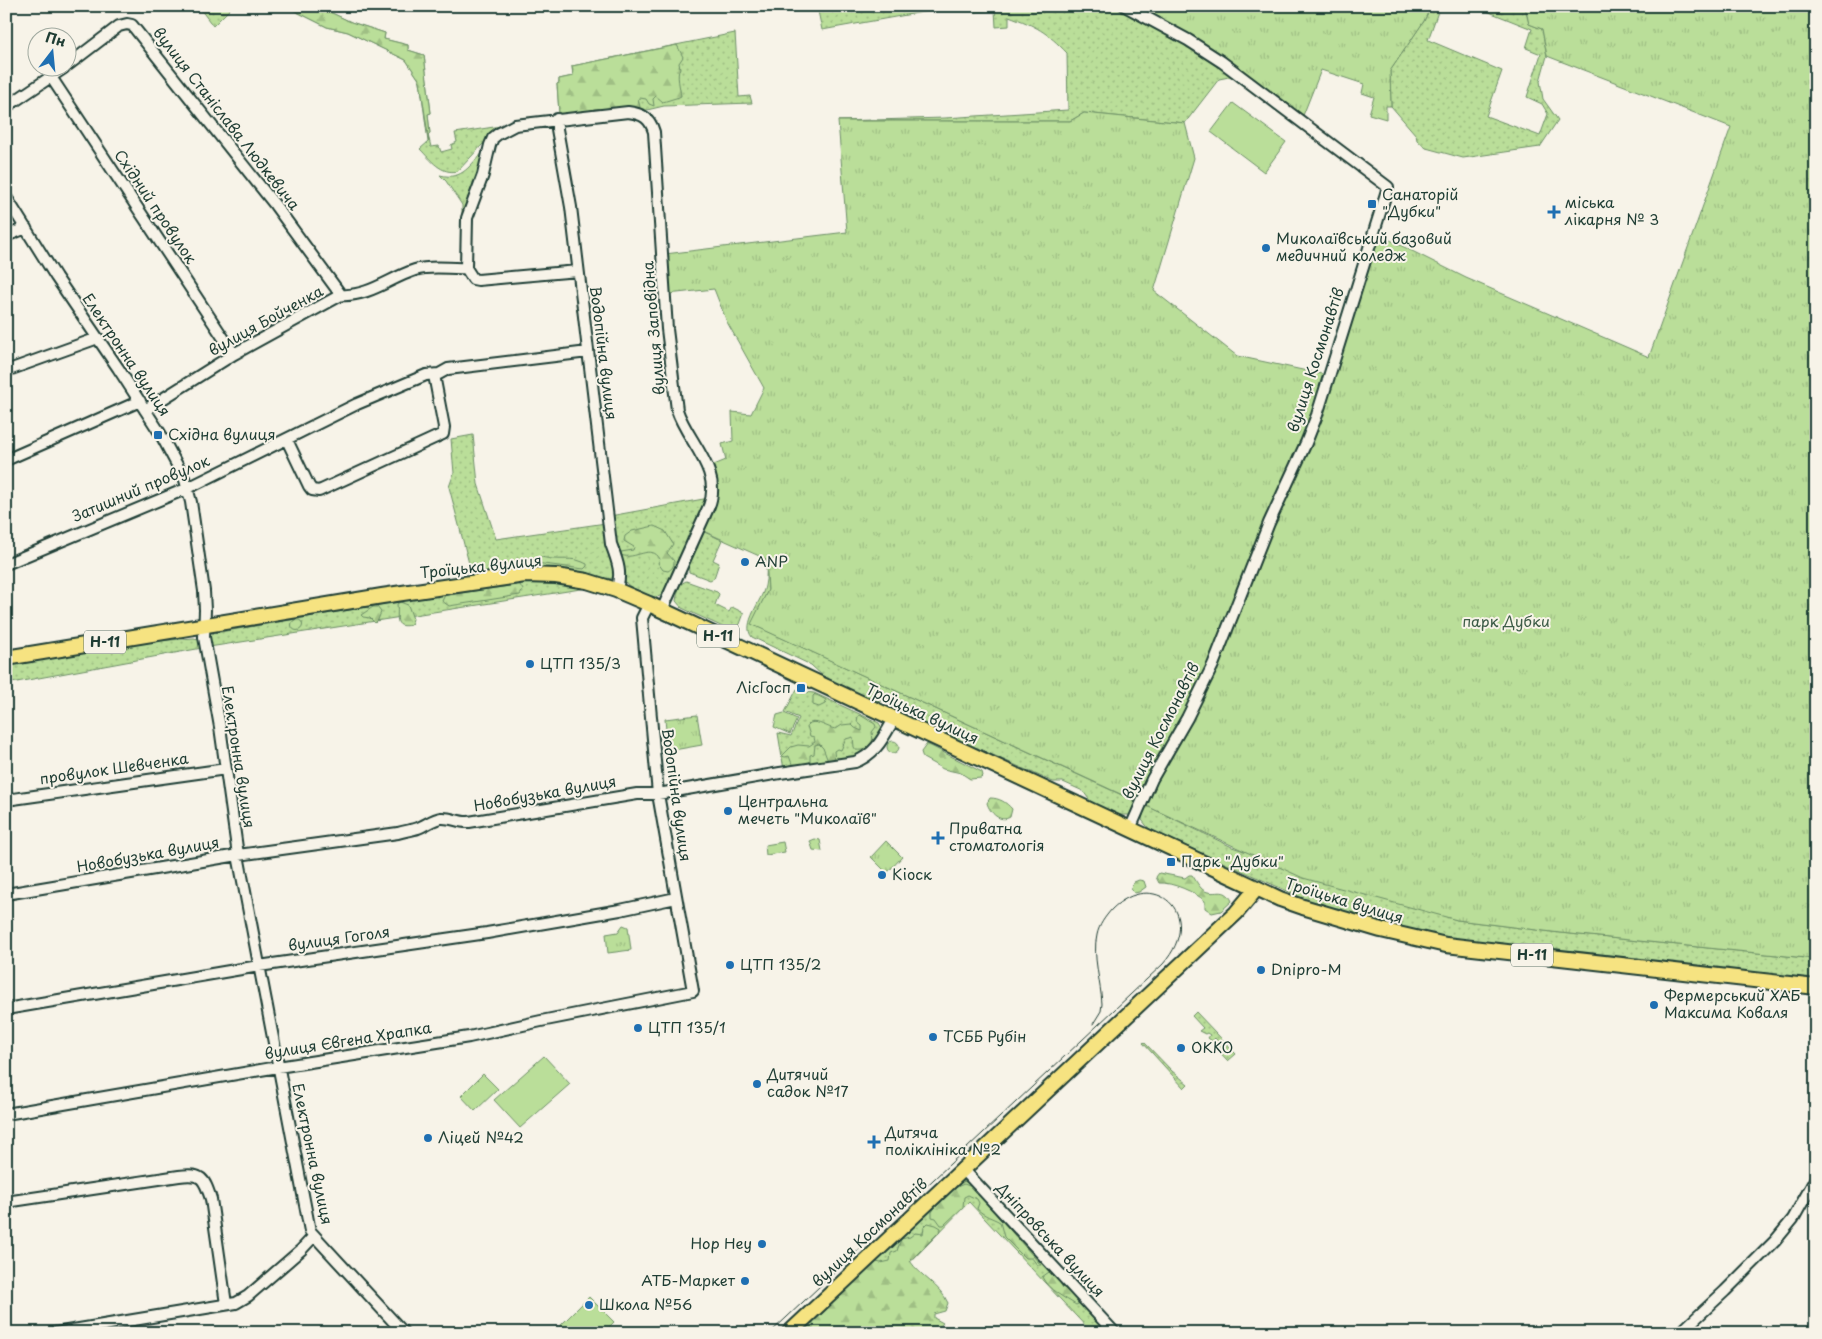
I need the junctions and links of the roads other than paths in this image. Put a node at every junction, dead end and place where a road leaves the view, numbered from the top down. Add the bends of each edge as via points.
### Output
1 (1125, 6) edge
2 (78, 57) edge
3 (51, 78) joint
4 (6, 107) edge
5 (557, 119) junction
6 (6, 197) edge
7 (26, 228) junction
8 (6, 236) edge
9 (466, 268) junction
10 (578, 271) junction
11 (341, 296) junction
12 (98, 338) junction
13 (588, 352) junction
14 (234, 354) junction
15 (6, 372) edge
16 (434, 375) junction
17 (142, 406) junction
18 (287, 440) junction
19 (6, 460) edge
20 (188, 488) junction
21 (6, 564) edge
22 (616, 590) junction
23 (648, 604) junction
24 (662, 610) junction
25 (204, 626) junction
26 (6, 658) edge
27 (894, 719) junction
28 (226, 768) junction
29 (658, 794) junction
30 (6, 800) edge
31 (1130, 829) junction
32 (238, 855) junction
33 (1256, 888) junction
34 (6, 894) edge
35 (676, 898) junction
36 (259, 966) junction
37 (1816, 987) edge
38 (693, 991) joint
39 (6, 1009) edge
40 (278, 1067) junction
41 (6, 1114) edge
42 (962, 1168) junction
43 (1816, 1178) edge
44 (6, 1202) edge
45 (314, 1236) junction
46 (226, 1304) junction
47 (55, 1333) edge
48 (404, 1333) edge
49 (788, 1333) edge
50 (1116, 1333) edge
51 (1680, 1333) edge

1 - 31 street, вулиця Космонавтів via 1222,62 1388,187 1306,443 1269,523 1213,665 1152,779
2 - 11 street, вулиця Станіслава Людкевича via 119,26 132,25 275,205
3 - 4 street
3 - 14 street, Східний провулок
5 - 9 street, вулиця Заповідна via 515,125 492,138 468,218
5 - 10 street, Водопійна вулиця
5 - 24 street, вулиця Заповідна via 637,113 648,118 654,132 667,329 676,410 712,481 709,506
6 - 7 street, Електронна вулиця
7 - 8 street
7 - 12 street, Електронна вулиця
9 - 10 street via 473,279 478,280
9 - 11 street, вулиця Бойченка via 416,270 356,295
10 - 13 street, Водопійна вулиця
11 - 14 street, вулиця Бойченка
12 - 15 street
12 - 17 street, Електронна вулиця
13 - 16 street, Затишний провулок via 448,369
13 - 22 street, Водопійна вулиця via 612,544 620,573
14 - 17 street, вулиця Бойченка
16 - 18 street, Затишний провулок via 426,375 386,391
16 - 18 street via 444,431 439,437 316,491 303,476
17 - 19 street, вулиця Бойченка
17 - 20 street, Електронна вулиця via 174,455
18 - 20 street, Затишний провулок
20 - 21 street, Затишний провулок
20 - 25 street, Електронна вулиця via 204,591
22 - 23 main road, Троїцька вулиця / Н-11
22 - 25 main road, Троїцька вулиця / Н-11 via 570,577 525,575
23 - 24 main road, Троїцька вулиця / Н-11
23 - 29 street, Водопійна вулиця via 642,618
24 - 27 main road, Троїцька вулиця / Н-11
25 - 26 main road, Троїцька вулиця / Н-11
25 - 28 street, Електронна вулиця
27 - 29 street, Новобузька вулиця via 878,747 866,758 855,762
27 - 31 main road, Троїцька вулиця / Н-11
28 - 30 street, провулок Шевченка
28 - 32 street, Електронна вулиця
29 - 32 street, Новобузька вулиця via 637,794 469,822 443,818 398,833
29 - 35 street, Водопійна вулиця
31 - 33 main road, Троїцька вулиця / Н-11
32 - 34 street, Новобузька вулиця
32 - 36 street, Електронна вулиця
33 - 37 main road, Троїцька вулиця / Н-11 via 1303,907 1446,945
33 - 42 main road, вулиця Космонавтів via 1236,913
35 - 36 street, вулиця Гоголя via 487,933
35 - 38 street, Водопійна вулиця
36 - 39 street, вулиця Гоголя
36 - 40 street, Електронна вулиця
38 - 40 street, вулиця Євгена Храпка via 469,1038
40 - 41 street, вулиця Євгена Храпка
40 - 45 street, Електронна вулиця via 308,1223
42 - 49 main road, вулиця Космонавтів
42 - 50 street, Дніпровська вулиця
43 - 51 street via 1793,1219 1775,1241
44 - 46 street via 191,1174 200,1177 211,1199
45 - 46 street via 248,1296
45 - 48 street, Електронна вулиця
46 - 47 street

